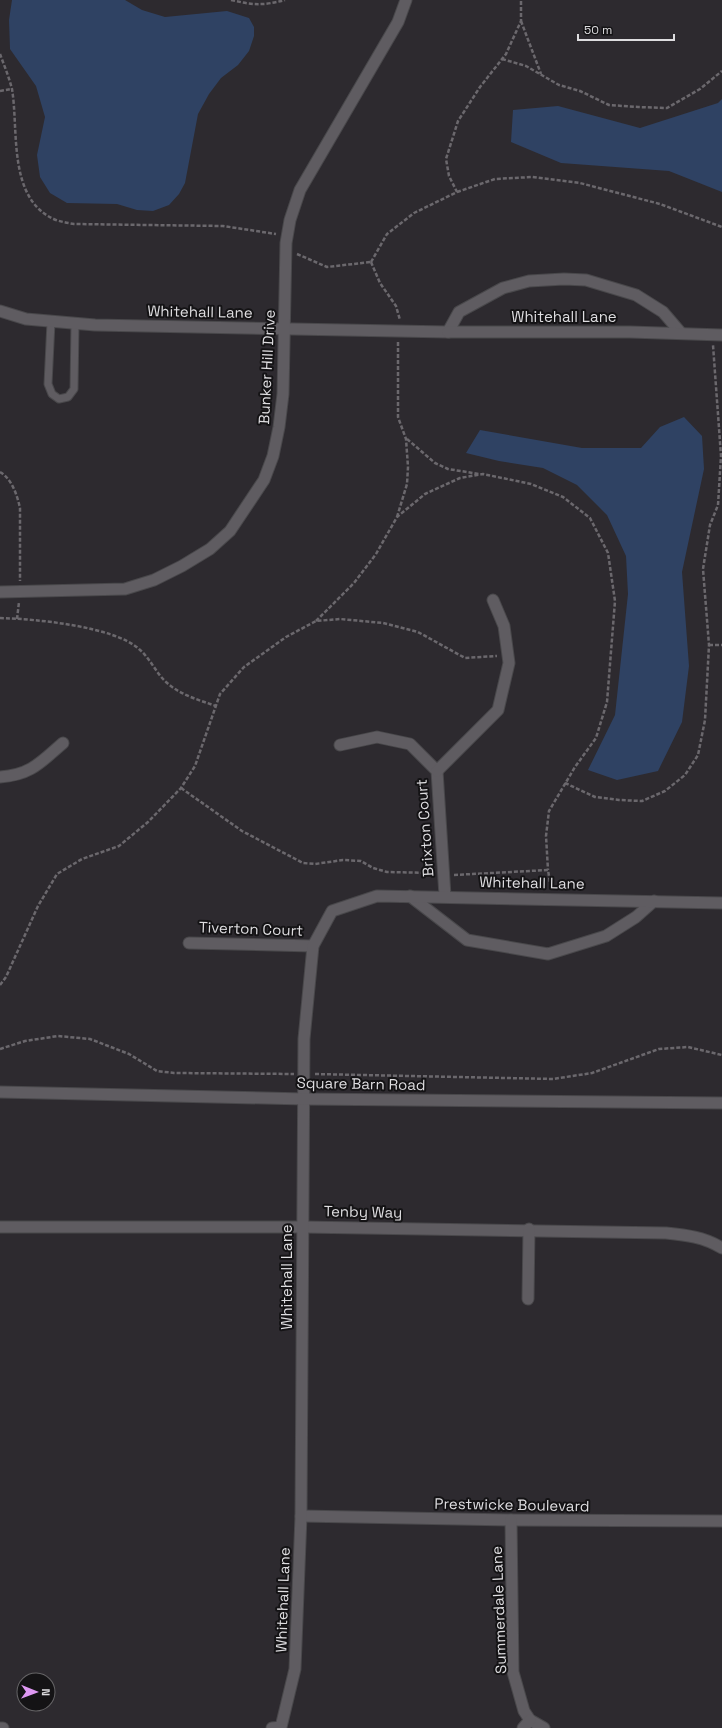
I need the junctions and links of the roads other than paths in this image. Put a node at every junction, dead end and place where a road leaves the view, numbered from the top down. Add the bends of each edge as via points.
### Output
1 (406, 0) edge
2 (0, 311) edge
3 (51, 322) junction
4 (75, 324) junction
5 (285, 329) junction
6 (448, 332) junction
7 (681, 333) junction
8 (717, 335) edge
9 (0, 592) edge
10 (493, 600) dead end
11 (63, 743) dead end
12 (340, 745) dead end
13 (437, 772) junction
14 (0, 777) edge
15 (410, 896) junction
16 (445, 896) junction
17 (654, 902) junction
18 (722, 903) edge
19 (189, 943) dead end
20 (313, 946) junction
21 (0, 1092) edge
22 (305, 1099) junction
23 (722, 1102) edge
24 (0, 1227) edge
25 (303, 1227) junction
26 (529, 1230) junction
27 (722, 1248) edge
28 (528, 1299) dead end
29 (301, 1516) junction
30 (511, 1520) junction
31 (722, 1521) edge
32 (526, 1724) edge
33 (276, 1727) edge
34 (544, 1728) edge

1 - 5 street, Bunker Hill Drive via 398,22 300,190 290,220 286,243
2 - 3 street, Whitehall Lane via 26,319
3 - 4 street, Whitehall Lane
3 - 4 lane via 48,384 52,394 59,399 68,397 74,389
4 - 5 street, Whitehall Lane
5 - 6 street, Whitehall Lane
5 - 9 street, Bunker Hill Drive via 283,394 273,456 264,480 230,531 210,549 182,566 154,580 125,589
6 - 7 street, Whitehall Lane
6 - 7 street, Whitehall Lane via 459,312 504,288 529,282 564,279 586,280 636,295 663,312
7 - 8 street, Whitehall Lane
10 - 13 street via 504,626 509,664 498,710
11 - 14 street via 36,767
12 - 13 street, Brixton Court via 377,737 410,744
13 - 16 street, Brixton Court
15 - 16 street, Whitehall Lane
15 - 17 street via 467,940 548,954 606,936
15 - 20 street, Whitehall Lane via 377,896 332,911
16 - 17 street, Whitehall Lane
17 - 18 street, Whitehall Lane
19 - 20 street, Tiverton Court
20 - 22 street, Whitehall Lane via 304,1039
21 - 22 street, Square Barn Road
22 - 23 street, Square Barn Road
22 - 25 street, Whitehall Lane
24 - 25 street, Tenby Way
25 - 26 street, Tenby Way
25 - 29 street, Whitehall Lane
26 - 27 street, Tenby Way via 689,1235
26 - 28 street
29 - 30 street, Prestwicke Boulevard
29 - 33 street, Whitehall Lane via 295,1669
30 - 31 street, Prestwicke Boulevard
30 - 32 street, Summerdale Lane via 513,1672
32 - 34 street, Summerdale Lane

